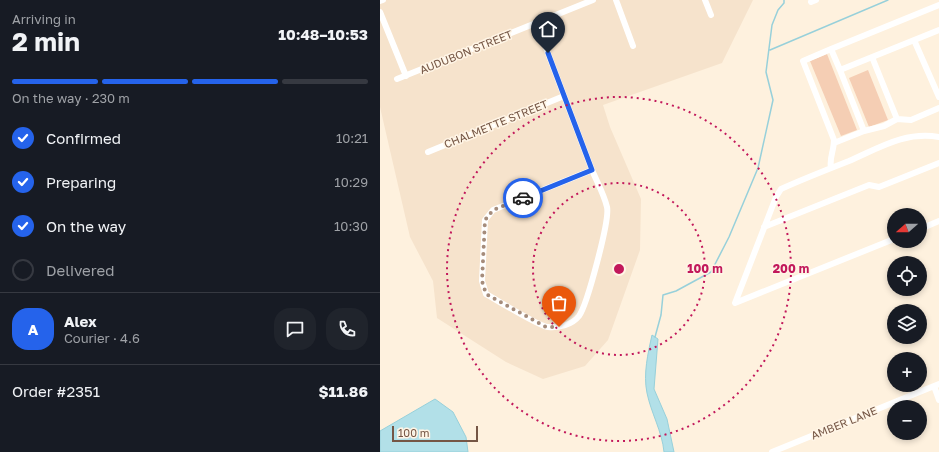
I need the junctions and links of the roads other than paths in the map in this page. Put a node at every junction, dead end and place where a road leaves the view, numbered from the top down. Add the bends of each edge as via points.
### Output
1 (593, 0) edge
2 (616, 0) edge
3 (705, 0) edge
4 (939, 5) edge
5 (380, 12) edge
6 (711, 15) dead end
7 (537, 24) junction
8 (939, 30) edge
9 (914, 40) junction
10 (633, 46) dead end
11 (831, 49) junction
12 (872, 57) junction
13 (840, 70) junction
14 (406, 76) junction
15 (397, 79) dead end
16 (564, 96) junction
17 (939, 97) edge
18 (939, 108) edge
19 (897, 119) junction
20 (864, 131) junction
21 (939, 136) edge
22 (834, 143) junction
23 (428, 152) dead end
24 (939, 163) edge
25 (831, 168) junction
26 (592, 170) junction
27 (939, 221) edge
28 (927, 226) edge
29 (764, 227) junction
30 (887, 242) edge
31 (936, 385) edge
32 (939, 400) edge
33 (772, 452) edge

1 - 7 street, AUDUBON STREET
2 - 10 street
3 - 6 street
4 - 11 street
5 - 14 street
7 - 14 street, AUDUBON STREET
7 - 16 street
8 - 9 street
9 - 12 street
9 - 17 street
11 - 13 street
11 - 22 street via 803,61
12 - 13 street
12 - 19 street
13 - 20 street
14 - 15 street, AUDUBON STREET
16 - 23 street, CHALMETTE STREET
16 - 26 street
18 - 19 street via 911,120
19 - 20 street
20 - 22 street
21 - 25 street via 926,134 907,137
22 - 25 street
24 - 29 street via 879,187 869,185
25 - 29 street via 781,188
26 - 26 street via 607,208 606,224 585,304 579,316 570,323 559,327 546,327 486,294 482,281 485,220 493,210
27 - 28 street
29 - 30 street via 735,303
31 - 32 street
31 - 33 street, AMBER LANE

